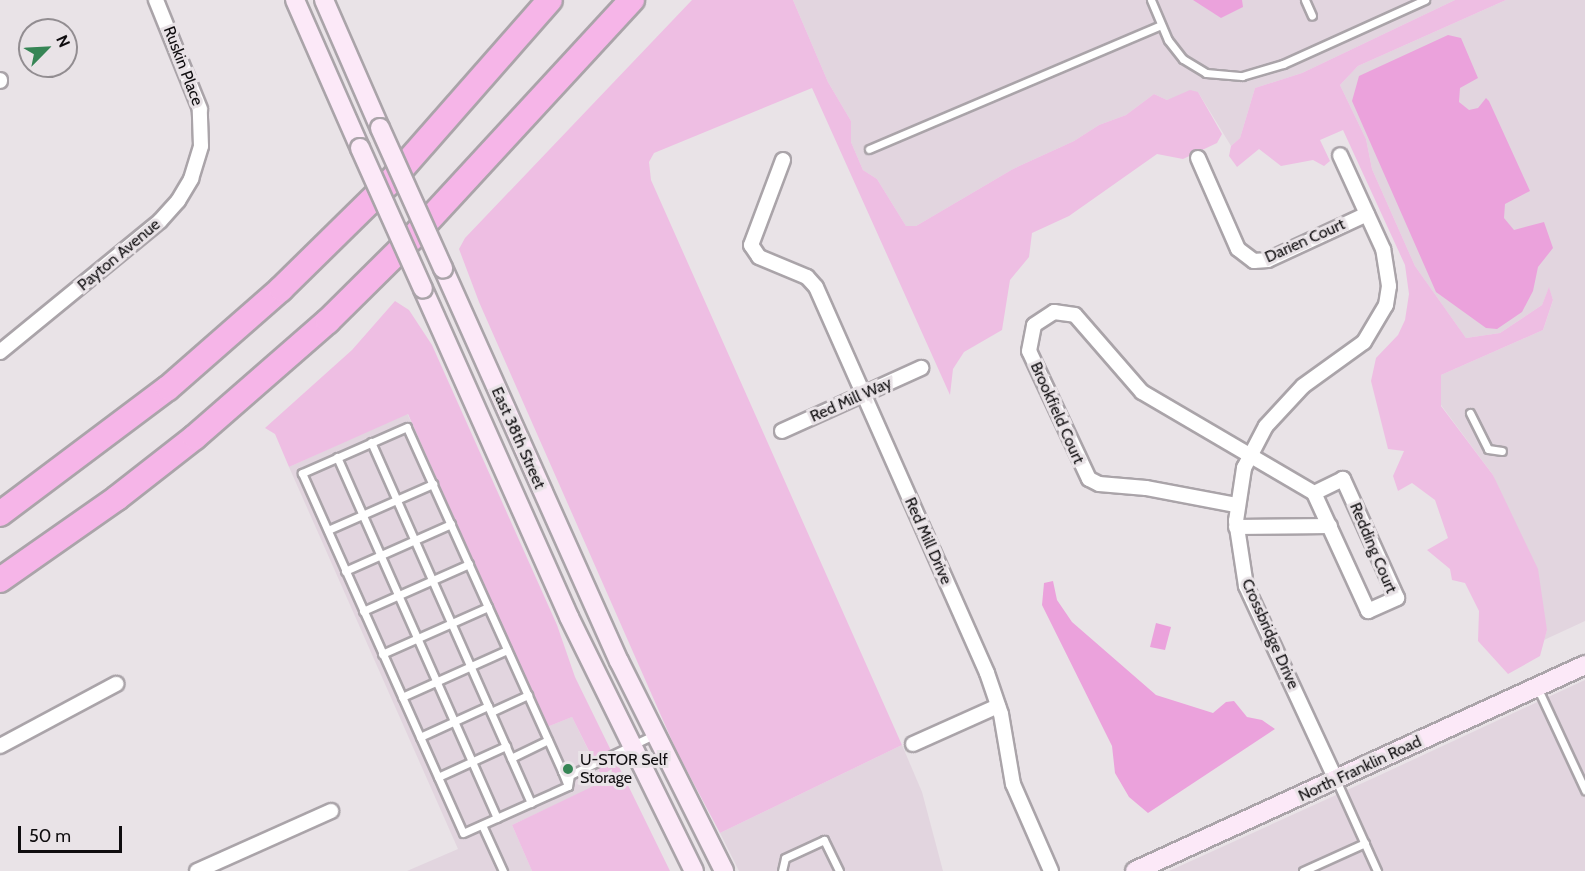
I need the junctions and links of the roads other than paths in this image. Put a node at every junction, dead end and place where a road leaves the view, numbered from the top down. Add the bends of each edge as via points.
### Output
1 (156, 0) edge
2 (295, 0) edge
3 (324, 0) edge
4 (550, 0) edge
5 (633, 0) edge
6 (1151, 0) edge
7 (1305, 0) edge
8 (1425, 0) edge
9 (1312, 16) dead end
10 (1161, 25) junction
11 (202, 134) joint
12 (869, 149) dead end
13 (1340, 155) dead end
14 (1198, 159) dead end
15 (783, 160) dead end
16 (1367, 214) junction
17 (0, 352) edge
18 (921, 369) dead end
19 (862, 395) junction
20 (1470, 413) dead end
21 (782, 431) dead end
22 (371, 442) junction
23 (1502, 451) dead end
24 (1249, 456) junction
25 (337, 458) junction
26 (433, 484) junction
27 (1314, 493) junction
28 (397, 500) junction
29 (1236, 505) junction
30 (0, 514) edge
31 (362, 515) junction
32 (451, 524) junction
33 (1330, 526) junction
34 (1236, 527) junction
35 (328, 530) junction
36 (415, 540) junction
37 (380, 555) junction
38 (469, 564) junction
39 (345, 571) junction
40 (0, 580) edge
41 (432, 580) junction
42 (398, 596) junction
43 (488, 607) junction
44 (363, 611) junction
45 (452, 623) junction
46 (417, 638) junction
47 (507, 650) junction
48 (382, 654) junction
49 (1585, 665) edge
50 (471, 666) junction
51 (436, 681) junction
52 (116, 684) dead end
53 (1537, 687) junction
54 (528, 695) junction
55 (402, 697) junction
56 (998, 706) junction
57 (489, 709) junction
58 (454, 722) junction
59 (654, 735) junction
60 (420, 737) junction
61 (548, 740) junction
62 (913, 744) dead end
63 (0, 746) edge
64 (506, 746) junction
65 (631, 747) junction
66 (511, 758) junction
67 (472, 762) junction
68 (562, 771) junction
69 (570, 775) junction
70 (438, 777) junction
71 (1336, 780) junction
72 (568, 786) junction
73 (1585, 790) edge
74 (531, 803) junction
75 (331, 811) dead end
76 (497, 818) junction
77 (482, 825) junction
78 (1365, 843) junction
79 (197, 871) edge
80 (503, 871) edge
81 (694, 871) edge
82 (724, 871) edge
83 (782, 871) edge
84 (839, 871) edge
85 (1051, 871) edge
86 (1135, 871) edge
87 (1303, 871) edge
88 (1377, 871) edge

1 - 11 street, Ruskin Place via 196,90
2 - 65 main road, East 38th Street, bridge
3 - 59 main road, East 38th Street, bridge
4 - 30 highway via 390,182 281,289 161,394
5 - 40 highway via 413,237 328,321 195,437
6 - 10 lane
7 - 9 lane
8 - 10 lane via 1283,64 1242,76 1221,76 1194,68 1175,50
10 - 12 lane
11 - 17 street, Payton Avenue via 194,172 170,212
13 - 16 street, Crossbridge Drive
14 - 16 street, Darien Court via 1238,249 1254,261 1268,260
15 - 19 street, Red Mill Drive via 752,234 753,249 759,257 813,282
16 - 24 street, Crossbridge Drive via 1388,267 1388,292 1379,322 1359,347 1292,396 1266,426
18 - 19 street, Red Mill Way
19 - 21 street, Red Mill Way
19 - 56 street, Red Mill Drive
20 - 23 lane via 1488,449
22 - 25 lane
22 - 26 lane via 407,427
22 - 28 lane
24 - 27 street
24 - 29 street, Crossbridge Drive
24 - 29 street, Brookfield Court via 1142,392 1075,315 1054,312 1034,325 1029,351 1089,479 1099,484 1146,488
25 - 31 lane
25 - 35 lane via 302,473
26 - 28 lane
26 - 32 lane
27 - 33 street, Redding Court
27 - 33 street, Redding Court via 1343,479 1397,598 1368,611
28 - 31 lane
28 - 36 lane
29 - 34 street, Crossbridge Drive
31 - 35 lane
31 - 37 lane
32 - 36 lane
32 - 38 lane
33 - 34 street
34 - 71 street, Crossbridge Drive via 1250,596
35 - 39 lane
36 - 37 lane
36 - 41 lane
37 - 39 lane
37 - 42 lane
38 - 41 lane
38 - 43 lane
39 - 44 lane
41 - 42 lane
41 - 45 lane
42 - 44 lane
42 - 46 lane
43 - 45 lane
43 - 47 lane
44 - 48 lane
45 - 46 lane
45 - 50 lane
46 - 48 lane
46 - 51 lane
47 - 50 lane
47 - 54 lane
48 - 55 lane
49 - 53 main road, North Franklin Road
50 - 51 lane
50 - 57 lane
51 - 55 lane
51 - 58 lane
52 - 63 street
53 - 71 main road, North Franklin Road
53 - 73 lane
54 - 57 lane
54 - 61 lane
55 - 60 lane
56 - 62 street
56 - 85 street, Red Mill Drive via 1013,784
57 - 58 lane
57 - 64 lane
58 - 60 lane
58 - 67 lane
59 - 65 lane
59 - 82 main road, East 38th Street
60 - 70 lane
61 - 66 lane
61 - 68 lane
64 - 66 lane
64 - 67 lane
65 - 69 lane
65 - 81 main road, East 38th Street
66 - 74 lane
67 - 70 lane
67 - 76 lane
68 - 69 lane
68 - 72 lane
69 - 72 lane
70 - 77 lane via 463,833
71 - 78 lane
71 - 86 main road, North Franklin Road
72 - 74 lane
74 - 76 lane
75 - 79 street
76 - 77 lane
77 - 80 lane
78 - 87 lane
78 - 88 lane
83 - 84 lane via 785,858 824,840

